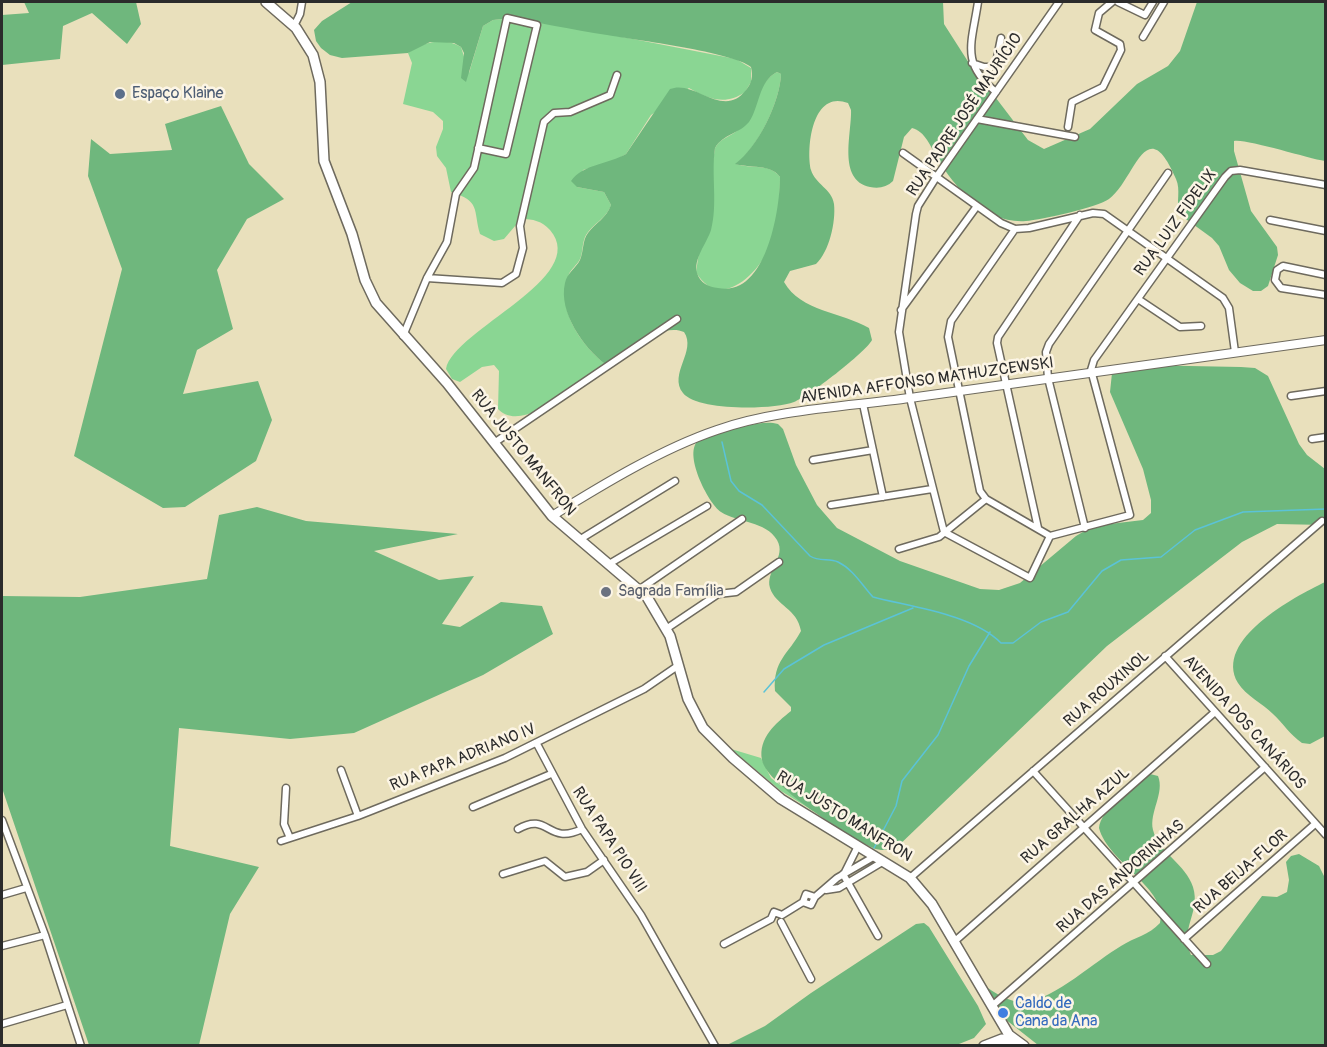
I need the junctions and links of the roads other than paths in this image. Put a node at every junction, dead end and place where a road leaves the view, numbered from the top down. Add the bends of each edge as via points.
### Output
1 (266, 2) edge
2 (302, 2) edge
3 (978, 2) edge
4 (1059, 2) edge
5 (1112, 2) edge
6 (1118, 2) edge
7 (1153, 2) edge
8 (1164, 2) edge
9 (294, 26) junction
10 (1143, 37) dead end
11 (1000, 38) dead end
12 (972, 63) junction
13 (616, 75) dead end
14 (996, 92) junction
15 (977, 119) junction
16 (1068, 127) dead end
17 (1076, 137) dead end
18 (478, 148) junction
19 (903, 153) dead end
20 (1168, 173) dead end
21 (938, 176) junction
22 (1326, 185) edge
23 (977, 206) junction
24 (1080, 215) junction
25 (1270, 220) dead end
26 (1015, 229) junction
27 (1326, 231) edge
28 (1128, 232) junction
29 (1165, 257) junction
30 (1326, 275) edge
31 (428, 278) junction
32 (1326, 295) edge
33 (1138, 299) junction
34 (900, 311) junction
35 (677, 319) dead end
36 (1202, 326) dead end
37 (403, 337) junction
38 (1326, 340) edge
39 (1235, 352) junction
40 (1091, 370) junction
41 (1048, 378) junction
42 (1004, 385) junction
43 (958, 391) junction
44 (1326, 391) edge
45 (1291, 396) dead end
46 (910, 398) junction
47 (863, 404) junction
48 (1326, 437) edge
49 (1312, 439) dead end
50 (494, 442) junction
51 (873, 450) junction
52 (813, 460) dead end
53 (675, 481) dead end
54 (932, 489) junction
55 (883, 497) junction
56 (986, 499) junction
57 (831, 505) dead end
58 (707, 506) dead end
59 (552, 516) junction
60 (742, 519) dead end
61 (1322, 521) dead end
62 (1038, 528) junction
63 (1085, 528) junction
64 (944, 532) junction
65 (1050, 536) junction
66 (579, 540) junction
67 (899, 549) dead end
68 (779, 562) dead end
69 (609, 564) junction
70 (640, 589) junction
71 (666, 629) junction
72 (1165, 656) junction
73 (679, 665) junction
74 (1215, 712) junction
75 (537, 744) junction
76 (1265, 767) junction
77 (341, 770) dead end
78 (1033, 771) junction
79 (551, 774) junction
80 (286, 788) dead end
81 (473, 807) dead end
82 (358, 816) junction
83 (2, 820) edge
84 (1316, 824) junction
85 (1085, 826) junction
86 (518, 829) dead end
87 (582, 829) junction
88 (1326, 835) edge
89 (290, 838) junction
90 (281, 841) dead end
91 (858, 846) junction
92 (879, 858) junction
93 (604, 860) junction
94 (503, 874) dead end
95 (844, 874) junction
96 (910, 878) junction
97 (848, 883) junction
98 (1134, 884) junction
99 (26, 888) junction
100 (825, 890) junction
101 (2, 895) edge
102 (781, 918) junction
103 (771, 919) junction
104 (45, 935) junction
105 (878, 936) dead end
106 (1184, 939) junction
107 (955, 941) junction
108 (724, 944) dead end
109 (2, 946) edge
110 (1207, 964) dead end
111 (811, 978) dead end
112 (68, 1005) junction
113 (992, 1006) junction
114 (2, 1024) edge
115 (1004, 1035) junction
116 (81, 1046) edge
117 (715, 1046) edge
118 (978, 1046) edge
119 (984, 1046) edge
120 (1022, 1046) edge

1 - 9 main road, RUA JUSTO MANFRON
2 - 9 street
3 - 12 street
4 - 14 street, RUA PADRE JOSÉ MAURÍCIO
5 - 16 street via 1103,8 1094,27 1097,33 1120,44 1121,50 1103,87 1072,102
6 - 7 street via 1145,15
8 - 10 street
9 - 37 main road, RUA JUSTO MANFRON via 308,43 318,66 322,146 330,182 370,292
11 - 12 street via 992,67
12 - 14 street via 982,81
13 - 31 street via 610,95 570,112 554,113 544,122 520,226 524,248 516,274 502,283
14 - 15 street, RUA PADRE JOSÉ MAURÍCIO
15 - 17 street
15 - 21 street, RUA PADRE JOSÉ MAURÍCIO
18 - 18 street via 507,18 537,25 506,154
18 - 31 street via 474,168 456,194 448,238
19 - 21 street
20 - 28 street
21 - 23 street
21 - 34 street, RUA PADRE JOSÉ MAURÍCIO via 918,206
22 - 29 street, RUA LUIZ FIDELIX via 1231,171
23 - 26 street
23 - 34 street
24 - 26 street
24 - 28 street via 1104,214
24 - 42 street via 998,337
25 - 27 street
26 - 43 street via 948,328
28 - 29 street
28 - 41 street via 1049,344
29 - 33 street, RUA LUIZ FIDELIX
29 - 39 street via 1228,303
30 - 32 street via 1283,266 1277,270 1275,280 1281,288
31 - 37 street
33 - 36 street via 1180,327
33 - 40 street, RUA LUIZ FIDELIX via 1098,351
34 - 46 street, RUA PADRE JOSÉ MAURÍCIO via 899,332
35 - 50 street
37 - 50 main road, RUA JUSTO MANFRON via 447,383
38 - 39 street, AVENIDA AFFONSO MATHUZCEWSKI
39 - 40 street, AVENIDA AFFONSO MATHUZCEWSKI
40 - 41 street, AVENIDA AFFONSO MATHUZCEWSKI
40 - 63 street via 1130,515
41 - 42 street, AVENIDA AFFONSO MATHUZCEWSKI
41 - 63 street
42 - 43 street, AVENIDA AFFONSO MATHUZCEWSKI
42 - 62 street
43 - 46 street, AVENIDA AFFONSO MATHUZCEWSKI
43 - 56 street
44 - 45 street
46 - 47 street, AVENIDA AFFONSO MATHUZCEWSKI
46 - 54 street, RUA PADRE JOSÉ MAURÍCIO
47 - 51 street
47 - 59 street, AVENIDA AFFONSO MATHUZCEWSKI via 717,430 672,450
48 - 49 street
50 - 59 main road, RUA JUSTO MANFRON
51 - 52 street
51 - 55 street
53 - 66 street
54 - 55 street
54 - 64 street, RUA PADRE JOSÉ MAURÍCIO
55 - 57 street
56 - 62 street
56 - 64 street
58 - 69 street
59 - 66 main road, RUA JUSTO MANFRON
60 - 70 street
61 - 72 street, RUA ROUXINOL
62 - 65 street
63 - 65 street
64 - 65 street via 1030,578
64 - 67 street via 934,539
66 - 69 main road, RUA JUSTO MANFRON
68 - 71 street via 736,592 718,594
69 - 70 main road, RUA JUSTO MANFRON
70 - 71 main road, RUA JUSTO MANFRON
71 - 73 main road, RUA JUSTO MANFRON
72 - 74 street, AVENIDA DOS CANÁRIOS
72 - 78 street, RUA ROUXINOL
73 - 75 street, RUA PAPA ADRIANO IV via 644,689
73 - 91 main road, RUA JUSTO MANFRON via 692,711 733,759 781,799
74 - 76 street, AVENIDA DOS CANÁRIOS
74 - 85 street, RUA GRALHA AZUL
75 - 79 street, RUA PAPA PIO VIII
75 - 82 street, RUA PAPA ADRIANO IV
76 - 84 street, AVENIDA DOS CANÁRIOS
76 - 98 street, RUA DAS ANDORINHAS
77 - 82 street
78 - 85 street
78 - 96 street, RUA ROUXINOL
79 - 81 street
79 - 87 street, RUA PAPA PIO VIII
80 - 89 street via 284,824
82 - 89 street, RUA PAPA ADRIANO IV
83 - 99 street
84 - 88 street, AVENIDA DOS CANÁRIOS
84 - 106 street, RUA BEIJA-FLOR
85 - 98 street
85 - 107 street, RUA GRALHA AZUL
86 - 87 street via 536,822 555,834
87 - 93 street, RUA PAPA PIO VIII
89 - 90 street, RUA PAPA ADRIANO IV
91 - 92 main road, RUA JUSTO MANFRON
91 - 95 street
92 - 95 street
92 - 96 main road, RUA JUSTO MANFRON
92 - 97 street
93 - 94 street via 587,872 565,877 545,861
93 - 117 street, RUA PAPA PIO VIII via 636,906
95 - 97 street
95 - 100 street
96 - 107 main road, RUA JUSTO MANFRON
97 - 100 street
97 - 105 street
98 - 106 street
98 - 113 street, RUA DAS ANDORINHAS
99 - 101 street
99 - 104 street
100 - 102 street via 812,905 803,902
102 - 103 street via 775,923
102 - 103 street via 774,912
102 - 111 street
103 - 108 street
104 - 109 street
104 - 112 street
106 - 110 street
107 - 113 main road, RUA JUSTO MANFRON
112 - 114 street
112 - 116 street
113 - 115 main road, RUA JUSTO MANFRON
115 - 118 main road
115 - 119 main road
115 - 120 main road

